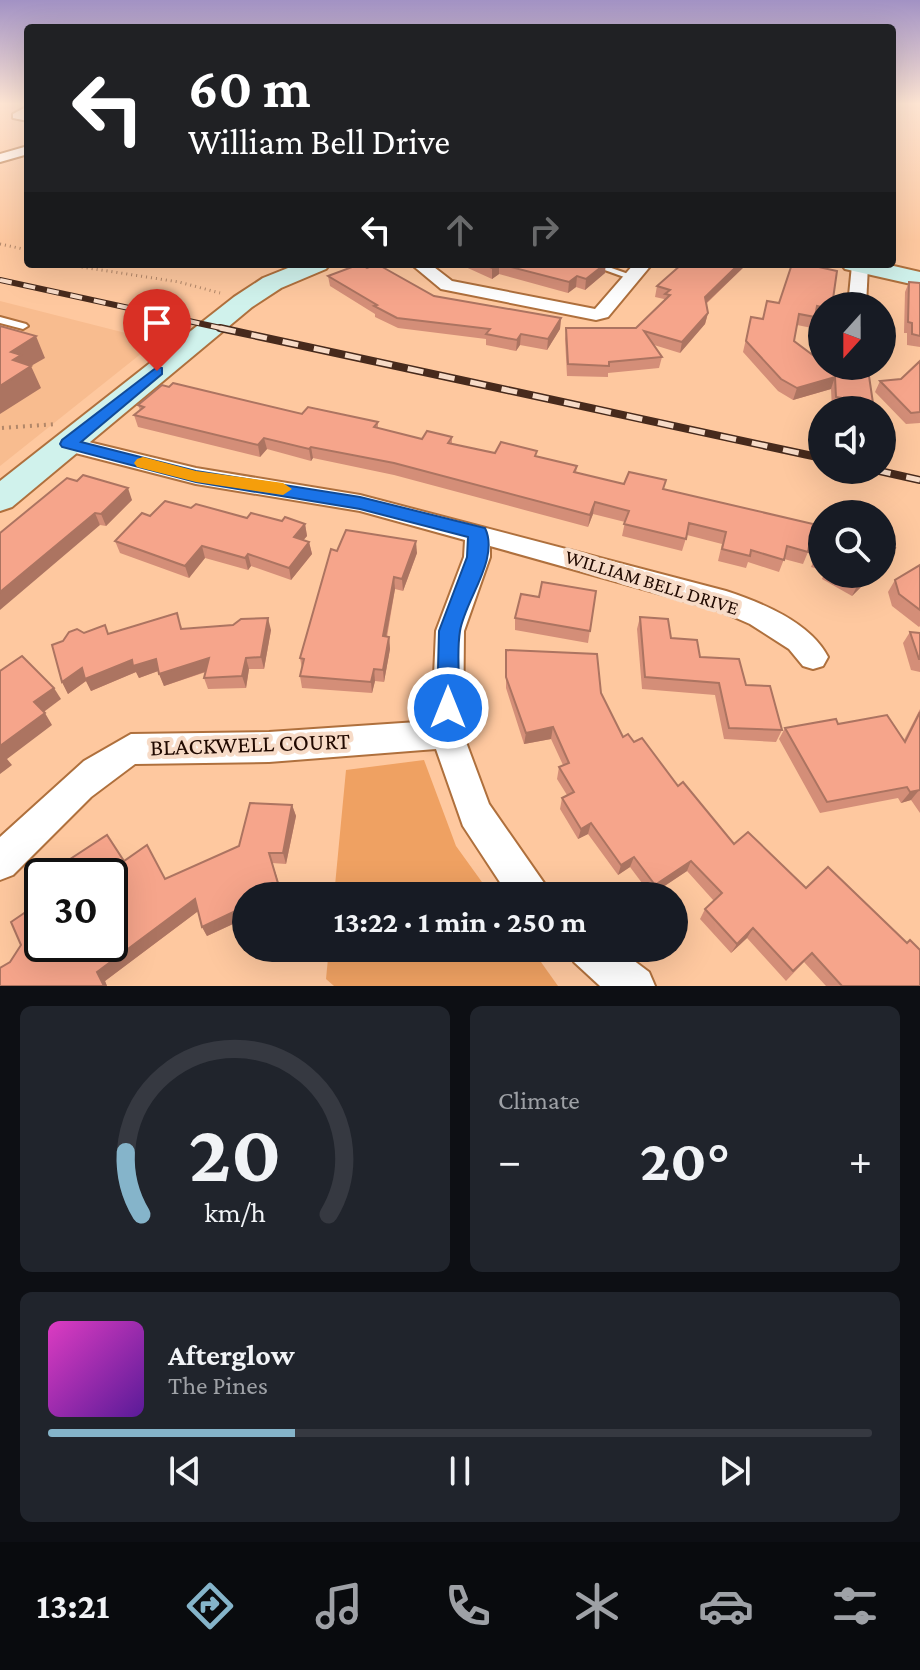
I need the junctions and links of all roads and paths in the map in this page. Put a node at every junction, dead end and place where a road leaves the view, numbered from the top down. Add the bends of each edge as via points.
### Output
1 (24, 151) edge
2 (0, 158) edge
3 (0, 244) edge
4 (24, 249) edge
5 (88, 268) edge
6 (308, 268) edge
7 (424, 268) edge
8 (857, 268) edge
9 (870, 268) edge
10 (895, 268) edge
11 (637, 270) edge
12 (920, 270) edge
13 (920, 279) edge
14 (857, 292) edge
15 (224, 293) dead end
16 (0, 320) edge
17 (23, 326) dead end
18 (2, 428) dead end
19 (63, 434) junction
20 (0, 499) edge
21 (478, 533) junction
22 (813, 657) dead end
23 (447, 734) junction
24 (0, 862) edge
25 (521, 882) edge
26 (603, 962) edge
27 (635, 986) edge

1 - 2 street
3 - 4 path
5 - 15 path
6 - 19 street via 243,302
7 - 11 street via 447,285 596,315
8 - 14 street
9 - 13 street
10 - 12 street
16 - 17 lane
18 - 19 path
19 - 20 street
19 - 21 street, WILLIAM BELL DRIVE via 196,476 360,503
21 - 22 street, WILLIAM BELL DRIVE via 726,602 760,616 799,641
21 - 23 street via 477,557 450,631
23 - 24 street, BLACKWELL COURT via 269,747 131,749 113,758
23 - 25 street via 475,814
26 - 27 street

